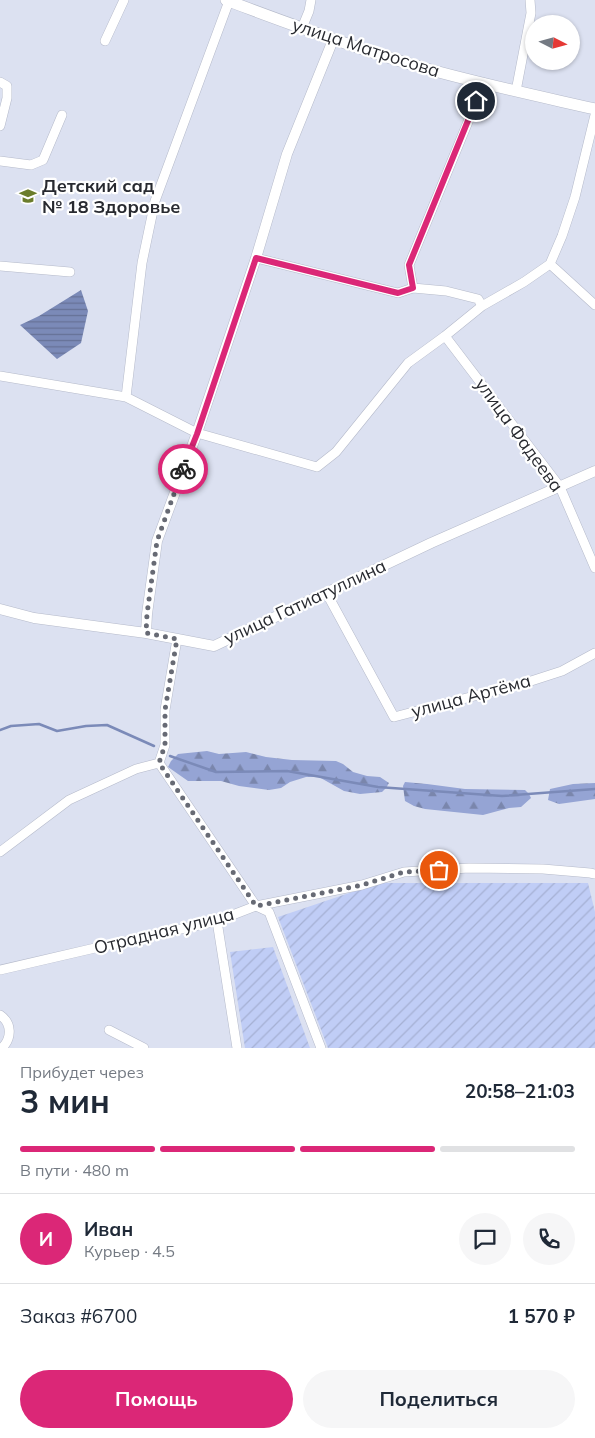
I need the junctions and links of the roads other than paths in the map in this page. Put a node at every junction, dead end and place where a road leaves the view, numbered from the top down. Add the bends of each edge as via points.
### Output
1 (124, 0) edge
2 (228, 0) edge
3 (311, 0) edge
4 (530, 0) edge
5 (302, 28) junction
6 (333, 40) junction
7 (105, 41) dead end
8 (0, 82) edge
9 (484, 83) junction
10 (516, 91) junction
11 (595, 109) edge
12 (62, 115) dead end
13 (595, 115) edge
14 (0, 126) edge
15 (0, 162) edge
16 (256, 258) junction
17 (550, 264) junction
18 (0, 266) edge
19 (70, 272) dead end
20 (413, 288) junction
21 (595, 305) edge
22 (482, 306) junction
23 (445, 336) junction
24 (0, 376) edge
25 (126, 397) junction
26 (197, 434) junction
27 (595, 471) edge
28 (560, 487) junction
29 (595, 568) edge
30 (326, 592) junction
31 (0, 609) edge
32 (146, 633) junction
33 (177, 639) junction
34 (595, 654) edge
35 (159, 763) junction
36 (0, 852) edge
37 (595, 874) edge
38 (256, 906) junction
39 (217, 921) junction
40 (0, 970) edge
41 (0, 1015) edge
42 (110, 1030) dead end
43 (2, 1048) edge
44 (144, 1048) edge
45 (237, 1048) edge
46 (321, 1048) edge

1 - 7 street
2 - 5 main road, улица Матросова
2 - 25 street via 155,201 142,264
3 - 5 street
4 - 10 street via 531,13
5 - 6 main road, улица Матросова
6 - 9 main road, улица Матросова
6 - 16 street via 288,154
8 - 14 street via 8,86
9 - 10 main road, улица Матросова
9 - 20 street via 409,265
10 - 11 main road, улица Матросова
12 - 15 street via 43,160 31,165
13 - 17 street via 575,197
16 - 20 street via 398,293
16 - 26 street
17 - 21 street
17 - 22 street
18 - 19 street
20 - 22 street via 446,291 478,299
22 - 23 street
23 - 26 street via 408,363 336,452 317,466
23 - 28 street, улица Фадеева
24 - 25 street
25 - 26 street
26 - 32 street via 157,541
27 - 28 street, улица Гатиатуллина
28 - 29 street, улица Фадеева
28 - 30 street, улица Гатиатуллина via 460,529
30 - 33 street, улица Гатиатуллина via 214,646
30 - 34 street, улица Артёма via 394,717 528,682 562,671
31 - 32 street, улица Гатиатуллина via 34,618
32 - 33 street, улица Гатиатуллина
33 - 35 street via 165,710 165,745
35 - 36 street via 136,769 69,800
35 - 38 street
37 - 38 street, Отрадная улица via 543,869 469,868 404,872 362,885
38 - 39 street, Отрадная улица
38 - 46 street via 269,912
39 - 40 street, Отрадная улица
39 - 45 street
41 - 43 street via 10,1027
42 - 44 street

